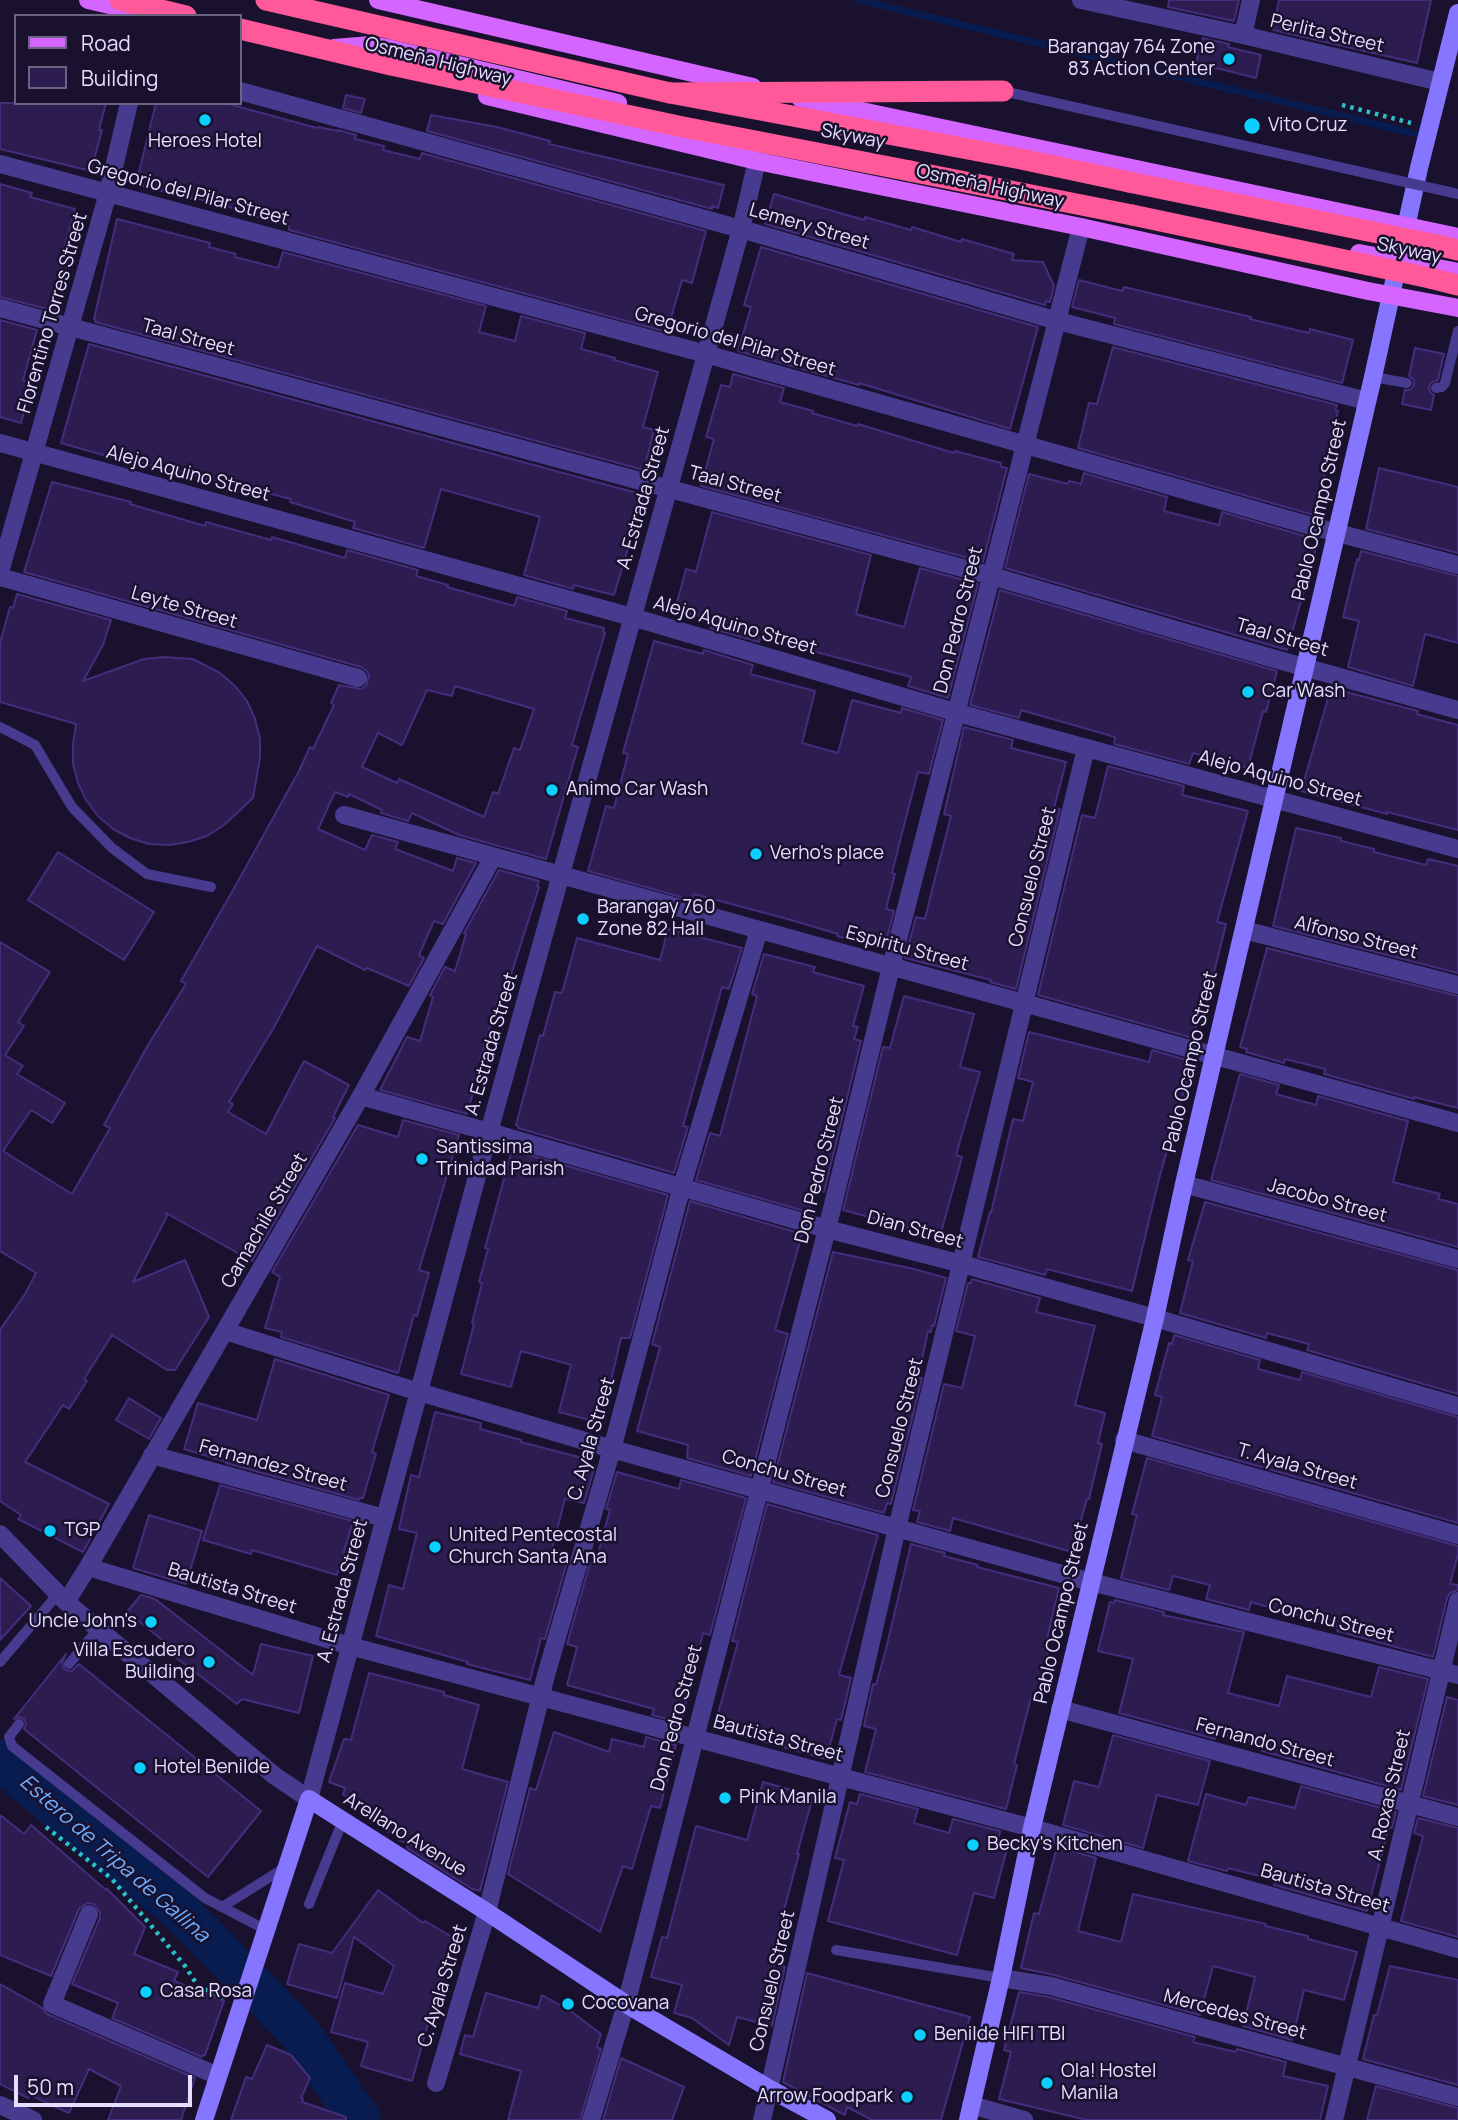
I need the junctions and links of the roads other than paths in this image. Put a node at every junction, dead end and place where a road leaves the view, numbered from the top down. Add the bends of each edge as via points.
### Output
1 (88, 0) edge
2 (120, 0) edge
3 (266, 0) edge
4 (378, 0) edge
5 (1081, 0) edge
6 (1251, 0) edge
7 (1458, 13) edge
8 (147, 14) edge
9 (178, 14) edge
10 (242, 29) edge
11 (1243, 35) junction
12 (242, 36) edge
13 (310, 53) junction
14 (1440, 82) junction
15 (1003, 91) joint
16 (242, 92) edge
17 (670, 93) junction
18 (129, 105) edge
19 (762, 138) junction
20 (757, 160) junction
21 (0, 164) edge
22 (108, 193) junction
23 (1458, 194) edge
24 (1407, 225) junction
25 (1081, 227) junction
26 (740, 229) junction
27 (1458, 237) edge
28 (1458, 250) edge
29 (1399, 260) junction
30 (1458, 272) edge
31 (1458, 285) edge
32 (1391, 295) junction
33 (0, 308) edge
34 (1458, 308) edge
35 (1058, 321) junction
36 (70, 328) junction
37 (1458, 331) edge
38 (706, 354) junction
39 (1373, 377) junction
40 (1407, 383) dead end
41 (1436, 388) dead end
42 (1367, 401) junction
43 (0, 443) edge
44 (1024, 446) junction
45 (35, 453) junction
46 (668, 488) junction
47 (1336, 534) junction
48 (1458, 565) edge
49 (0, 575) edge
50 (992, 576) junction
51 (632, 617) junction
52 (1306, 667) junction
53 (358, 678) dead end
54 (1458, 709) edge
55 (958, 713) junction
56 (0, 727) edge
57 (1086, 748) junction
58 (1275, 799) junction
59 (344, 816) dead end
60 (1458, 849) edge
61 (493, 856) junction
62 (561, 876) junction
63 (211, 887) dead end
64 (760, 930) junction
65 (1244, 930) junction
66 (891, 967) junction
67 (1458, 985) edge
68 (1025, 1003) junction
69 (1214, 1056) junction
70 (361, 1096) junction
71 (1458, 1123) edge
72 (489, 1132) junction
73 (1184, 1184) junction
74 (682, 1186) junction
75 (827, 1229) junction
76 (1458, 1259) edge
77 (962, 1264) junction
78 (1155, 1318) junction
79 (225, 1331) junction
80 (419, 1392) junction
81 (1458, 1406) edge
82 (1124, 1440) junction
83 (612, 1448) junction
84 (152, 1455) junction
85 (759, 1489) junction
86 (384, 1518) junction
87 (897, 1528) junction
88 (0, 1534) edge
89 (1458, 1535) edge
90 (88, 1567) junction
91 (1091, 1582) junction
92 (62, 1598) junction
93 (1458, 1601) edge
94 (98, 1629) junction
95 (349, 1646) junction
96 (0, 1662) edge
97 (69, 1664) dead end
98 (1450, 1673) edge
99 (540, 1697) junction
100 (1060, 1709) junction
101 (19, 1724) dead end
102 (694, 1738) junction
103 (841, 1777) junction
104 (309, 1800) junction
105 (1410, 1804) junction
106 (1458, 1817) edge
107 (342, 1820) junction
108 (1032, 1828) junction
109 (286, 1867) junction
110 (309, 1904) dead end
111 (222, 1907) junction
112 (487, 1912) junction
113 (89, 1914) dead end
114 (1380, 1926) junction
115 (266, 1930) junction
116 (1458, 1949) edge
117 (836, 1950) dead end
118 (1001, 1978) junction
119 (626, 2004) junction
120 (1347, 2067) junction
121 (218, 2076) junction
122 (436, 2082) dead end
123 (770, 2089) junction
124 (1458, 2097) edge
125 (0, 2105) edge
126 (970, 2112) edge
127 (33, 2120) edge
128 (204, 2120) edge
129 (591, 2120) edge
130 (762, 2120) edge
131 (827, 2120) edge
132 (1024, 2120) edge
133 (1334, 2120) edge

1 - 8 main road
2 - 9 highway
3 - 17 highway, Skyway
4 - 24 main road via 785,94
5 - 11 street, Perlita Street
6 - 11 street
7 - 14 main road, Pablo Ocampo Street
10 - 31 highway, Skyway, bridge via 683,127
11 - 14 street, Perlita Street
12 - 13 main road, Osmeña Highway
13 - 19 main road, Osmeña Highway via 355,46 388,48
13 - 20 main road, Osmeña Highway
14 - 24 main road, Pablo Ocampo Street
15 - 17 highway, bridge
15 - 23 lane, bridge
16 - 26 street, Lemery Street
17 - 28 highway, Skyway, bridge via 1021,159
18 - 22 street, Florentino Torres Street
19 - 20 street, A. Estrada Street
19 - 29 main road, Osmeña Highway
20 - 25 main road, Osmeña Highway
20 - 26 street, A. Estrada Street
21 - 22 street, Gregorio del Pilar Street
22 - 36 street, Florentino Torres Street
22 - 38 street, Gregorio del Pilar Street
24 - 27 main road
24 - 29 main road, Pablo Ocampo Street
25 - 32 main road, Osmeña Highway
25 - 35 street, Don Pedro Street
26 - 35 street, Lemery Street
26 - 38 street, A. Estrada Street
29 - 30 main road, Osmeña Highway
29 - 32 main road, Pablo Ocampo Street
32 - 34 main road, Osmeña Highway
32 - 39 main road, Pablo Ocampo Street
33 - 36 street, Taal Street
35 - 42 street, Lemery Street
35 - 44 street, Don Pedro Street
36 - 45 street, Florentino Torres Street
36 - 46 street, Taal Street
37 - 41 lane via 1445,383
38 - 44 street, Gregorio del Pilar Street
38 - 46 street, A. Estrada Street
39 - 40 lane
39 - 42 main road, Pablo Ocampo Street
42 - 47 main road, Pablo Ocampo Street
43 - 45 street, Alejo Aquino Street
44 - 47 street, Gregorio del Pilar Street
44 - 50 street, Don Pedro Street
45 - 49 street, Florentino Torres Street
45 - 51 street, Alejo Aquino Street
46 - 50 street, Taal Street
46 - 51 street, A. Estrada Street
47 - 48 street, Gregorio del Pilar Street
47 - 52 main road, Pablo Ocampo Street
49 - 53 street, Leyte Street
50 - 52 street, Taal Street
50 - 55 street, Don Pedro Street
51 - 55 street, Alejo Aquino Street
51 - 62 street, A. Estrada Street
52 - 54 street, Taal Street
52 - 58 main road, Pablo Ocampo Street
55 - 57 street, Alejo Aquino Street
55 - 66 street, Don Pedro Street
56 - 63 lane via 35,745 72,807 112,848 148,874
57 - 58 street, Alejo Aquino Street
57 - 68 street, Consuelo Street
58 - 60 street, Alejo Aquino Street
58 - 65 main road, Pablo Ocampo Street
59 - 61 street, Espiritu Street
61 - 62 street, Espiritu Street
61 - 70 street, Camachile Street
62 - 64 street, Espiritu Street
62 - 72 street, A. Estrada Street
64 - 66 street, Espiritu Street
64 - 74 street, C. Ayala Street
65 - 67 street, Alfonso Street
65 - 69 main road, Pablo Ocampo Street
66 - 68 street, Espiritu Street
66 - 75 street, Don Pedro Street
68 - 69 street, Espiritu Street
68 - 77 street, Consuelo Street
69 - 71 street, Espiritu Street
69 - 73 main road, Pablo Ocampo Street
70 - 72 street, Dian Street
70 - 79 street, Camachile Street
72 - 74 street, Dian Street
72 - 80 street, A. Estrada Street
73 - 76 street, Jacobo Street
73 - 78 main road, Pablo Ocampo Street
74 - 75 street, Dian Street
74 - 83 street, C. Ayala Street
75 - 77 street, Dian Street
75 - 85 street, Don Pedro Street
77 - 78 street, Dian Street
77 - 87 street, Consuelo Street
78 - 81 street, Dian Street
78 - 82 main road, Pablo Ocampo Street
79 - 80 street, Conchu Street
79 - 84 street, Camachile Street
80 - 83 street, Conchu Street
80 - 86 street, A. Estrada Street
82 - 89 street, T. Ayala Street
82 - 91 main road, Pablo Ocampo Street
83 - 85 street, Conchu Street
83 - 99 street, C. Ayala Street
84 - 86 street, Fernandez Street
84 - 90 street, Camachile Street
85 - 87 street, Conchu Street
85 - 102 street, Don Pedro Street
86 - 95 street, A. Estrada Street
87 - 91 street, Conchu Street
87 - 103 street, Consuelo Street
88 - 92 street, Arellano Avenue
90 - 92 street, Camachile Street
90 - 95 street, Bautista Street
91 - 98 street, Conchu Street
91 - 100 main road, Pablo Ocampo Street
92 - 94 street, Arellano Avenue
92 - 96 lane
93 - 98 street, A. Roxas Street
94 - 97 lane
94 - 104 street, Arellano Avenue
95 - 99 street, Bautista Street
95 - 104 street, A. Estrada Street
98 - 105 street, A. Roxas Street
99 - 102 street, Bautista Street
99 - 112 street, C. Ayala Street
100 - 105 street, Fernando Street
100 - 108 main road, Pablo Ocampo Street
101 - 111 lane via 9,1737 12,1746
102 - 103 street, Bautista Street
102 - 119 street, Don Pedro Street
103 - 108 street, Bautista Street
103 - 123 street, Consuelo Street
104 - 107 main road, Arellano Avenue
104 - 109 main road, A. Estrada Street
105 - 106 street, Fernando Street
105 - 114 street, A. Roxas Street
107 - 110 lane
107 - 112 main road, Arellano Avenue
108 - 114 street, Bautista Street
108 - 118 main road, Pablo Ocampo Street
109 - 111 lane
109 - 115 main road, A. Estrada Street
111 - 115 lane
112 - 119 main road, Arellano Avenue
112 - 122 street, C. Ayala Street
113 - 121 street via 52,2004
114 - 116 street, Bautista Street
114 - 120 street, A. Roxas Street
115 - 121 main road, A. Estrada Street
117 - 118 lane
118 - 120 street, Mercedes Street via 1051,1986
118 - 126 main road, Pablo Ocampo Street
119 - 123 main road, Arellano Avenue
119 - 129 street, Don Pedro Street
120 - 124 street, Mercedes Street
120 - 133 street, A. Roxas Street
121 - 128 main road, A. Estrada Street
123 - 130 street, Consuelo Street
123 - 131 main road, Arellano Avenue
125 - 127 street
126 - 132 street

